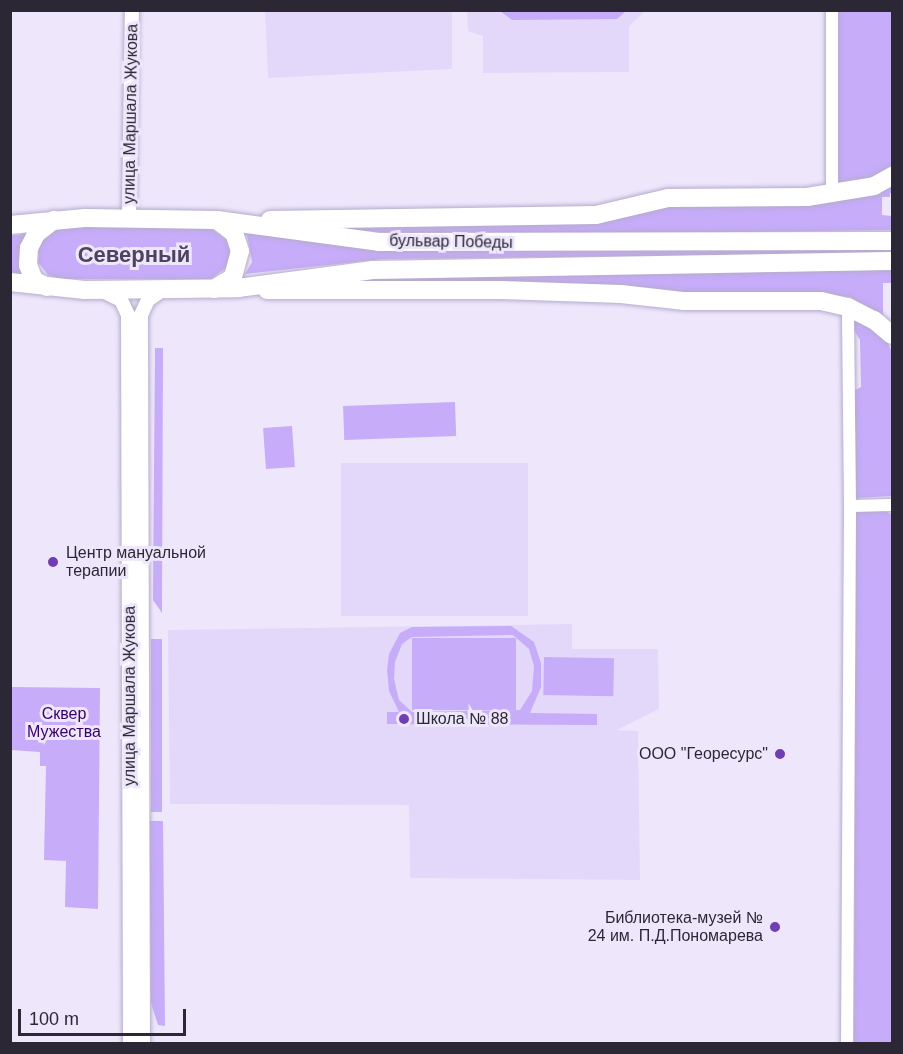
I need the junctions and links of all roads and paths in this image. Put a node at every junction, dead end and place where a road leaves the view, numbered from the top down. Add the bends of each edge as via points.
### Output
1 (132, 10) edge
2 (832, 10) edge
3 (892, 176) edge
4 (832, 193) junction
5 (129, 218) junction
6 (54, 220) junction
7 (217, 220) junction
8 (244, 222) junction
9 (10, 225) edge
10 (892, 241) edge
11 (892, 261) edge
12 (10, 282) edge
13 (47, 287) junction
14 (238, 288) junction
15 (164, 289) junction
16 (214, 289) junction
17 (101, 290) junction
18 (848, 307) junction
19 (892, 335) edge
20 (892, 505) edge
21 (850, 506) junction
22 (130, 1044) edge
23 (143, 1044) edge
24 (847, 1044) edge

1 - 5 street, улица Маршала Жукова
2 - 4 street
3 - 4 main road via 874,186
4 - 8 main road via 807,197 668,198 596,215 306,217
5 - 6 main road, бульвар Победы
5 - 7 main road, бульвар Победы
6 - 9 main road, бульвар Победы
6 - 13 main road via 36,234 29,248 28,266 34,280
7 - 8 main road, бульвар Победы
7 - 16 main road via 234,233 240,251 239,265 232,277
8 - 10 main road, бульвар Победы via 379,242
11 - 14 main road, бульвар Победы via 373,270
12 - 13 main road, бульвар Победы
13 - 17 main road, бульвар Победы
14 - 16 main road, бульвар Победы
14 - 18 main road via 301,293 562,291 683,301 821,301
15 - 16 main road, бульвар Победы
15 - 17 main road, бульвар Победы
15 - 23 street, улица Маршала Жукова via 148,300 141,315
17 - 22 street, улица Маршала Жукова via 121,300 128,315
18 - 19 main road
18 - 21 street
20 - 21 street
21 - 24 street

